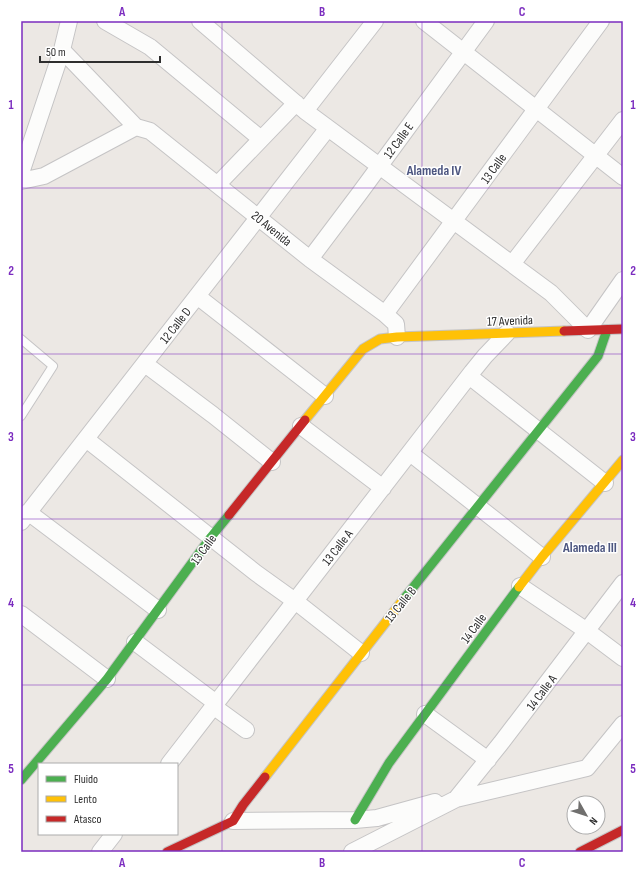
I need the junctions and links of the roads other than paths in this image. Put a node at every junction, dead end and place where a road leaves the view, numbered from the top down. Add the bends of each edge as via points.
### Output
1 (69, 21) edge
2 (105, 21) edge
3 (200, 21) edge
4 (375, 21) edge
5 (424, 21) edge
6 (486, 21) edge
7 (601, 21) edge
8 (62, 50) junction
9 (463, 52) junction
10 (300, 107) junction
11 (536, 110) junction
12 (623, 120) edge
13 (136, 127) junction
14 (328, 128) junction
15 (262, 139) junction
16 (595, 156) junction
17 (379, 166) junction
18 (21, 173) edge
19 (623, 177) edge
20 (21, 181) edge
21 (218, 184) junction
22 (259, 217) junction
23 (454, 221) junction
24 (310, 259) junction
25 (512, 264) junction
26 (623, 280) edge
27 (197, 296) junction
28 (385, 314) junction
29 (623, 329) edge
30 (588, 330) junction
31 (607, 330) junction
32 (507, 333) junction
33 (397, 337) junction
34 (21, 338) edge
35 (145, 364) junction
36 (469, 376) junction
37 (325, 396) junction
38 (21, 416) edge
39 (301, 426) junction
40 (539, 430) junction
41 (86, 439) junction
42 (410, 453) junction
43 (623, 460) edge
44 (272, 462) junction
45 (613, 479) edge
46 (382, 488) junction
47 (478, 507) junction
48 (25, 517) edge
49 (211, 537) junction
50 (542, 557) junction
51 (623, 583) edge
52 (520, 586) junction
53 (295, 601) junction
54 (158, 610) junction
55 (21, 614) edge
56 (587, 631) junction
57 (135, 642) junction
58 (361, 653) junction
59 (623, 658) edge
60 (107, 678) junction
61 (215, 704) junction
62 (425, 714) junction
63 (623, 724) edge
64 (246, 730) dead end
65 (488, 760) junction
66 (169, 763) edge
67 (21, 780) edge
68 (456, 799) junction
69 (355, 820) junction
70 (233, 821) junction
71 (623, 830) edge
72 (113, 835) edge
73 (100, 852) edge
74 (167, 852) edge
75 (352, 852) edge
76 (580, 852) edge

1 - 8 street
2 - 15 street via 150,47
3 - 10 street
4 - 10 street
5 - 9 street
6 - 9 street, 12 Calle E
7 - 11 street, 13 Calle
8 - 13 street
8 - 18 street
9 - 11 street
9 - 17 street, 12 Calle E
10 - 14 street
10 - 15 street
11 - 16 street
11 - 23 street, 13 Calle
12 - 16 street
13 - 20 street via 44,176
13 - 21 street, 20 Avenida via 150,131
14 - 17 street
14 - 22 street, 12 Calle D
15 - 21 street
16 - 19 street
16 - 25 street
17 - 23 street
17 - 24 street, 12 Calle E
21 - 22 street, 20 Avenida
22 - 24 street, 20 Avenida
22 - 27 street, 12 Calle D
23 - 25 street
23 - 28 street, 13 Calle
24 - 28 street, 20 Avenida
25 - 30 street via 551,293
26 - 30 street
27 - 35 street, 12 Calle D
27 - 37 street
28 - 33 street, 20 Avenida via 396,324
29 - 31 street, 17 Avenida
30 - 31 street, 17 Avenida
30 - 32 street, 17 Avenida
31 - 40 street, 13 Calle B via 598,356
32 - 33 street, 17 Avenida
32 - 36 street, 13 Calle A
33 - 37 street, 13 Calle via 380,339 363,349
34 - 38 lane via 53,366
35 - 41 street, 12 Calle D
35 - 44 street
36 - 40 street
36 - 42 street, 13 Calle A
37 - 39 street, 13 Calle
39 - 44 street, 13 Calle
39 - 46 street
40 - 45 street
40 - 47 street, 13 Calle B
41 - 48 street, 12 Calle D
41 - 49 street
42 - 46 street, 13 Calle A
42 - 47 street
43 - 45 street, 14 Calle
44 - 49 street, 13 Calle
45 - 50 street, 14 Calle
46 - 53 street, 13 Calle A
47 - 50 street
47 - 58 street, 13 Calle B
48 - 54 street
49 - 53 street
49 - 54 street, 13 Calle
50 - 52 street, 14 Calle
51 - 56 street, 14 Calle A
52 - 56 street
52 - 62 street, 14 Calle
53 - 58 street
53 - 61 street, 13 Calle A
54 - 57 street, 13 Calle
55 - 60 street
56 - 59 street
56 - 65 street, 14 Calle A
57 - 60 street, 13 Calle
57 - 61 street
58 - 70 street, 13 Calle B
60 - 67 street, 13 Calle
61 - 64 street
61 - 66 street, 13 Calle A
62 - 65 street
62 - 69 street, 14 Calle via 389,763
63 - 68 street, 14 Calle A via 587,768
65 - 68 street, 14 Calle A
68 - 69 street via 377,818
68 - 75 street, 14 Calle A
69 - 70 street
70 - 74 street
71 - 76 street
72 - 73 street

